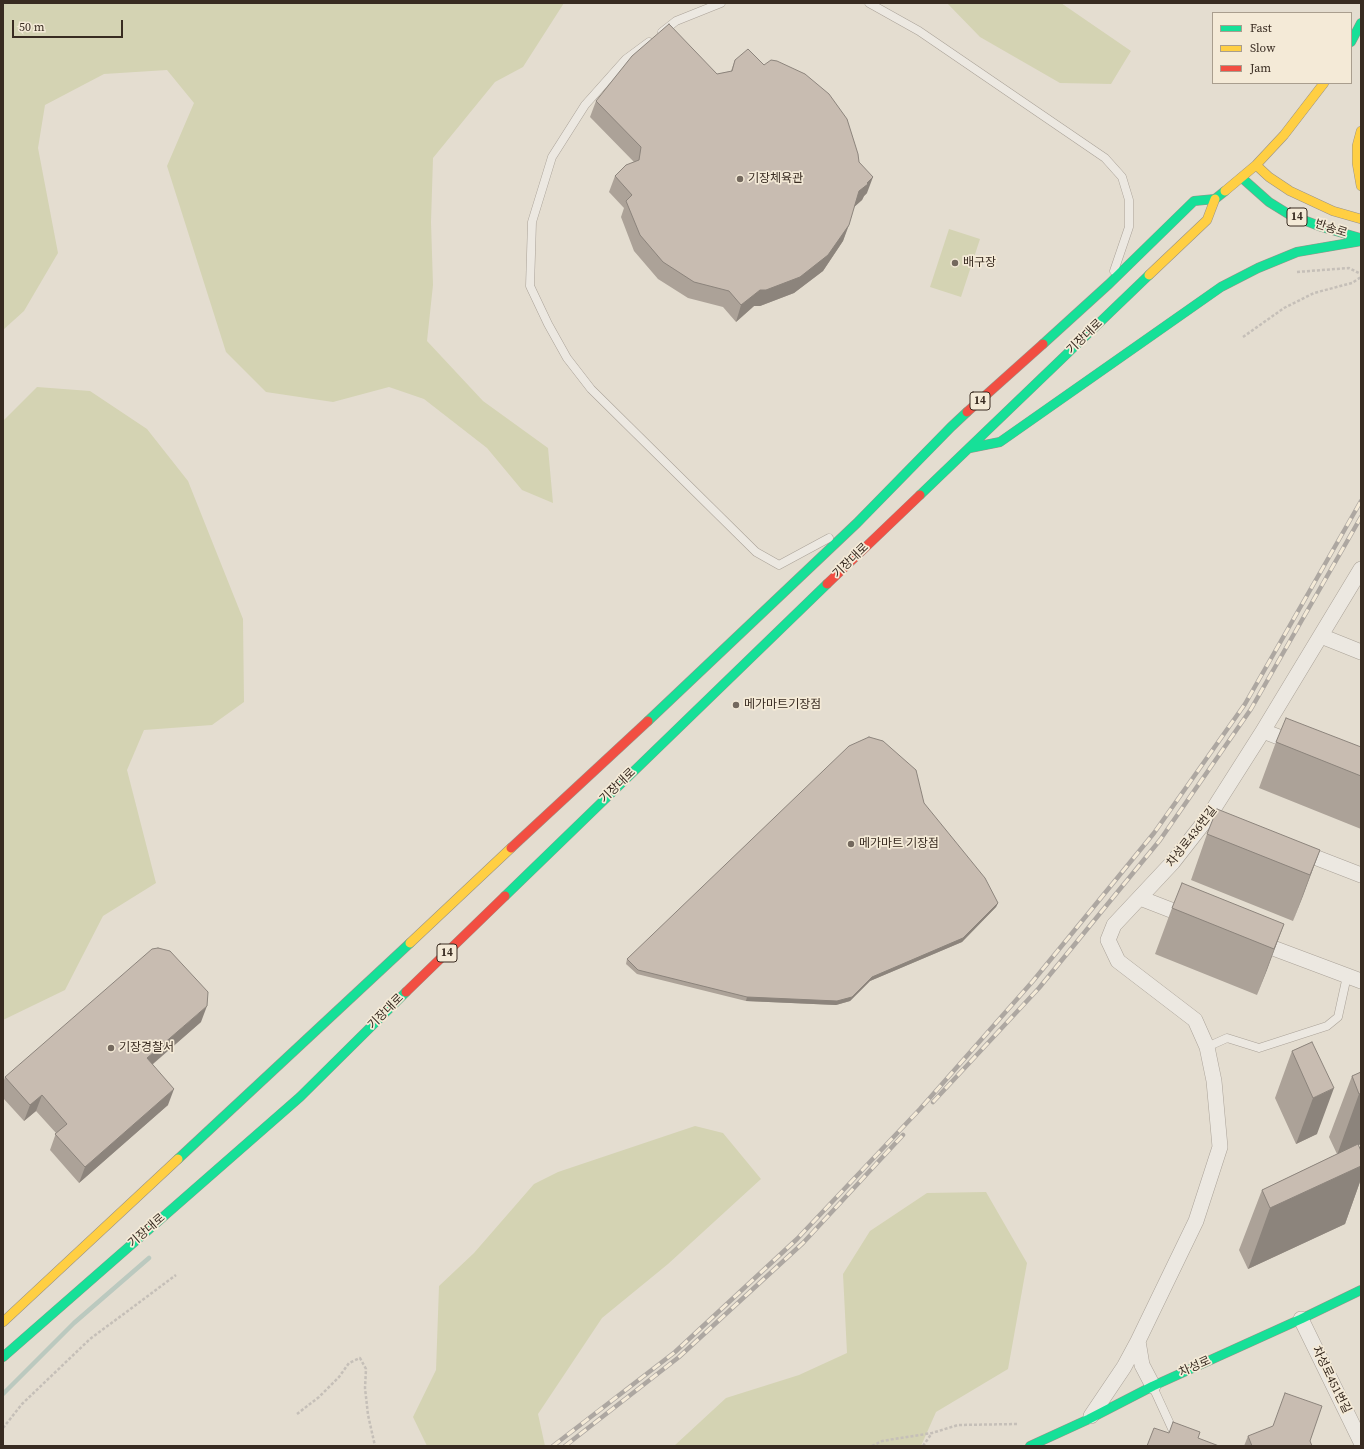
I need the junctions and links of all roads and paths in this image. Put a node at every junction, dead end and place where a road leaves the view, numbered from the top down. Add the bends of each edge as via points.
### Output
1 (721, 3) edge
2 (870, 3) edge
3 (1361, 23) edge
4 (1352, 40) edge
5 (1323, 84) edge
6 (1361, 131) edge
7 (1256, 165) junction
8 (1242, 178) junction
9 (1361, 186) edge
10 (1215, 199) junction
11 (1361, 219) edge
12 (1361, 240) edge
13 (1290, 274) dead end
14 (1361, 274) edge
15 (1361, 277) edge
16 (1109, 284) junction
17 (1243, 337) dead end
18 (970, 448) junction
19 (856, 523) junction
20 (1361, 569) edge
21 (1320, 636) junction
22 (1361, 652) edge
23 (1263, 731) junction
24 (1312, 750) edge
25 (1210, 816) junction
26 (1224, 822) edge
27 (1289, 847) edge
28 (1361, 875) edge
29 (1140, 898) junction
30 (1199, 920) edge
31 (1243, 937) edge
32 (1346, 976) junction
33 (1361, 981) edge
34 (1207, 1047) junction
35 (176, 1275) dead end
36 (1361, 1290) edge
37 (1301, 1319) junction
38 (3, 1322) edge
39 (1138, 1340) junction
40 (3, 1358) edge
41 (1153, 1386) junction
42 (297, 1414) dead end
43 (1089, 1419) junction
44 (1019, 1424) dead end
45 (3, 1428) edge
46 (932, 1433) junction
47 (1179, 1442) edge
48 (1361, 1442) edge
49 (375, 1446) edge
50 (872, 1446) edge
51 (923, 1446) edge
52 (1030, 1446) edge

1 - 19 lane via 676,21 626,60 585,105 552,157 532,222 530,286 567,358 591,389 756,552 779,565
2 - 16 lane via 919,31 1087,145 1122,176 1129,200 1129,227
3 - 4 main road
5 - 7 main road via 1284,135
6 - 9 main road via 1357,146 1357,163
7 - 8 main road
7 - 11 main road, 반송로 / 14 via 1290,191 1333,211
8 - 10 main road
8 - 12 main road, 반송로 / 14 via 1268,202 1290,215
10 - 16 main road, 기장대로 / 14 via 1194,201
10 - 18 main road, 기장대로 / 14 via 1207,220
12 - 18 main road via 1297,252 1221,287 1000,442
13 - 14 path via 1349,268
15 - 17 path via 1352,283 1314,293 1284,308
16 - 19 main road, 기장대로 / 14 via 951,427
18 - 40 main road, 기장대로 / 14 via 300,1097
19 - 38 main road, 기장대로 / 14 via 463,894
20 - 21 street, 차성로436번길
21 - 22 street
21 - 23 street, 차성로436번길
23 - 24 street
23 - 25 street, 차성로436번길
25 - 26 street
25 - 29 street, 차성로436번길
27 - 28 street
29 - 30 street
29 - 34 street, 차성로436번길 via 1114,925 1108,940 1118,960 1195,1020
31 - 32 street
32 - 33 street
32 - 34 lane via 1338,1017 1327,1026 1260,1048 1227,1038
34 - 39 street, 차성로436번길 via 1214,1081 1220,1147 1196,1221
35 - 45 path via 90,1339 22,1404
36 - 37 main road, 차성로
37 - 41 main road, 차성로
37 - 48 street, 차성로451번길
39 - 41 street via 1142,1365
39 - 43 street, 차성로436번길 via 1124,1367
41 - 43 main road, 차성로
41 - 47 lane
42 - 49 path via 324,1392 350,1363 360,1358 366,1369 368,1415
43 - 52 main road, 차성로
44 - 46 path via 958,1425
46 - 50 path
46 - 51 path

